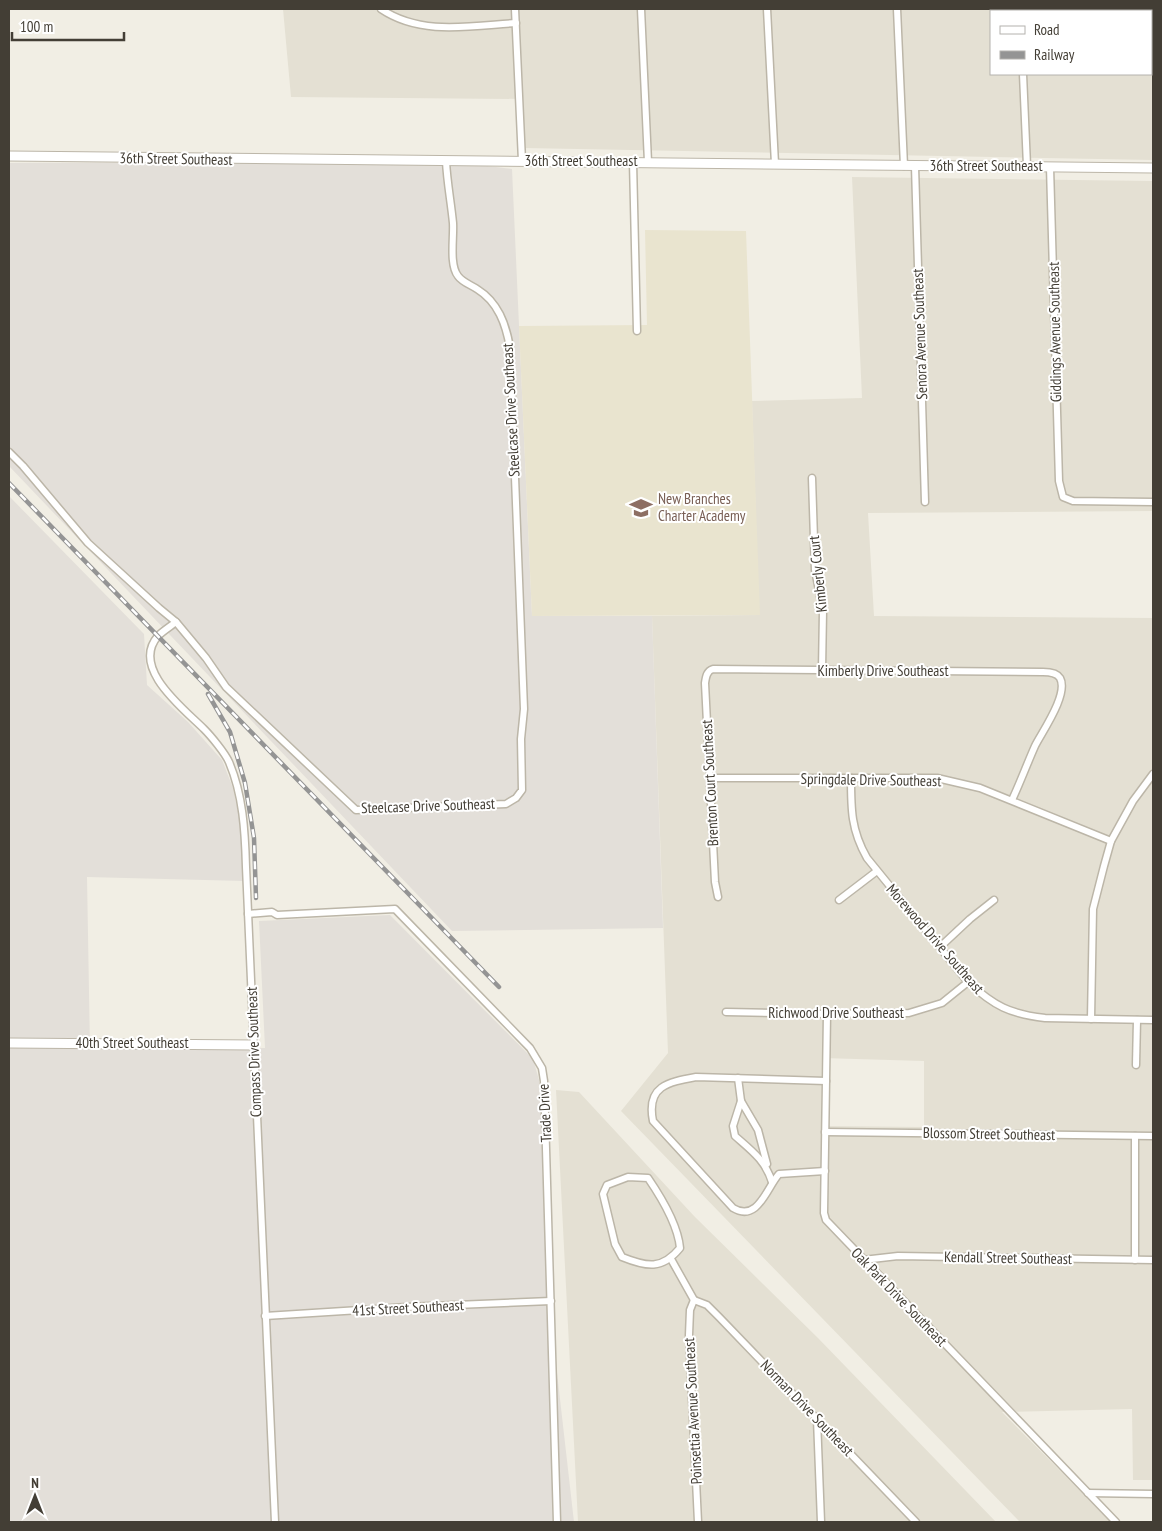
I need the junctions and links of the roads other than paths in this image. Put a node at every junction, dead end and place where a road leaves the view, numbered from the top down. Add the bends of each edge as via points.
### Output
1 (381, 9) edge
2 (515, 9) edge
3 (641, 9) edge
4 (767, 9) edge
5 (896, 9) edge
6 (516, 23) junction
7 (1023, 75) edge
8 (9, 156) edge
9 (446, 161) junction
10 (522, 161) junction
11 (633, 162) junction
12 (648, 162) junction
13 (775, 164) junction
14 (904, 166) junction
15 (914, 166) junction
16 (1027, 166) junction
17 (1050, 167) junction
18 (1153, 168) edge
19 (637, 331) dead end
20 (9, 452) edge
21 (812, 478) dead end
22 (925, 502) dead end
23 (1153, 502) edge
24 (176, 622) junction
25 (709, 670) joint
26 (822, 670) junction
27 (1153, 774) edge
28 (710, 778) junction
29 (851, 778) junction
30 (1012, 800) junction
31 (1111, 841) junction
32 (877, 871) junction
33 (718, 897) dead end
34 (839, 900) dead end
35 (994, 900) dead end
36 (248, 914) junction
37 (940, 946) junction
38 (968, 982) junction
39 (726, 1012) dead end
40 (827, 1014) junction
41 (1091, 1019) junction
42 (1137, 1020) junction
43 (1153, 1020) edge
44 (9, 1043) edge
45 (254, 1045) junction
46 (1136, 1066) dead end
47 (738, 1078) junction
48 (826, 1081) junction
49 (741, 1101) junction
50 (826, 1132) junction
51 (1135, 1136) junction
52 (1153, 1136) edge
53 (768, 1168) junction
54 (825, 1171) junction
55 (772, 1182) junction
56 (671, 1259) junction
57 (863, 1260) junction
58 (1135, 1260) junction
59 (1153, 1260) edge
60 (694, 1300) junction
61 (551, 1301) junction
62 (266, 1316) junction
63 (817, 1418) junction
64 (1088, 1493) junction
65 (1153, 1494) edge
66 (275, 1522) edge
67 (556, 1522) edge
68 (698, 1522) edge
69 (821, 1522) edge
70 (916, 1522) edge
71 (1116, 1522) edge

1 - 6 street via 393,17 430,27
2 - 6 street
3 - 12 street
4 - 13 street
5 - 14 street
6 - 10 street
7 - 16 street
8 - 9 street, 36th Street Southeast
9 - 10 street, 36th Street Southeast
9 - 24 street, Steelcase Drive Southeast via 455,272 491,301 502,317 510,348 524,709 522,790 506,804 356,810 226,686
10 - 11 street, 36th Street Southeast
11 - 12 street, 36th Street Southeast
11 - 19 street
12 - 13 street, 36th Street Southeast
13 - 14 street, 36th Street Southeast
14 - 15 street, 36th Street Southeast
15 - 16 street, 36th Street Southeast
15 - 22 street, Senora Avenue Southeast
16 - 17 street, 36th Street Southeast
17 - 18 street, 36th Street Southeast
17 - 23 street, Giddings Avenue Southeast via 1058,480 1063,497 1077,502
20 - 24 street, Steelcase Drive Southeast via 88,543
21 - 26 street, Kimberly Court via 815,570 822,611
24 - 36 street, Compass Drive Southeast via 158,637 150,654 152,666 158,681 206,730 228,761 241,799
25 - 26 street, Kimberly Drive Southeast
25 - 28 street, Brenton Court Southeast via 705,682
26 - 30 street, Kimberly Drive Southeast via 1056,674 1062,684 1057,706
27 - 31 street via 1132,802
28 - 29 street, Springdale Drive Southeast
28 - 33 street, Brenton Court Southeast
29 - 30 street, Springdale Drive Southeast via 937,778 980,788
29 - 32 street, Morewood Drive Southeast via 851,817 858,842
30 - 31 street, Springdale Drive Southeast
31 - 41 street via 1093,909
32 - 34 street
32 - 37 street, Morewood Drive Southeast
35 - 37 street
36 - 45 street, Compass Drive Southeast
36 - 61 street, Trade Drive via 395,909 530,1048 540,1063 544,1081
37 - 38 street, Morewood Drive Southeast
38 - 40 street, Richwood Drive Southeast via 942,1003 910,1013
38 - 41 street, Morewood Drive Southeast via 985,998 1007,1010 1045,1018
39 - 40 street, Richwood Drive Southeast
40 - 48 street, Oak Park Drive Southeast
41 - 42 street, Morewood Drive Southeast
42 - 43 street, Morewood Drive Southeast
42 - 46 street
44 - 45 street, 40th Street Southeast
45 - 62 street, Compass Drive Southeast
47 - 48 street
47 - 49 street
47 - 55 street via 696,1077 663,1085 654,1096 653,1121 733,1208 739,1211 754,1208 764,1200
48 - 50 street, Oak Park Drive Southeast
49 - 53 street via 758,1130
49 - 53 street via 734,1126 735,1136
50 - 51 street, Blossom Street Southeast
50 - 54 street, Oak Park Drive Southeast
51 - 52 street, Blossom Street Southeast
51 - 58 street
53 - 55 street
54 - 55 street via 779,1174
54 - 57 street, Oak Park Drive Southeast via 826,1220
56 - 56 street via 680,1248 679,1236 648,1178 628,1177 607,1186 603,1194 622,1257 652,1266
56 - 60 street
57 - 58 street, Kendall Street Southeast via 898,1256
57 - 64 street, Oak Park Drive Southeast
58 - 59 street, Kendall Street Southeast
60 - 63 street, Norman Drive Southeast via 707,1305
60 - 68 street, Poinsettia Avenue Southeast via 690,1310 689,1335
61 - 62 street, 41st Street Southeast
61 - 67 street, Trade Drive
62 - 66 street, Compass Drive Southeast
63 - 69 street
63 - 70 street, Norman Drive Southeast
64 - 65 street
64 - 71 street, Oak Park Drive Southeast

